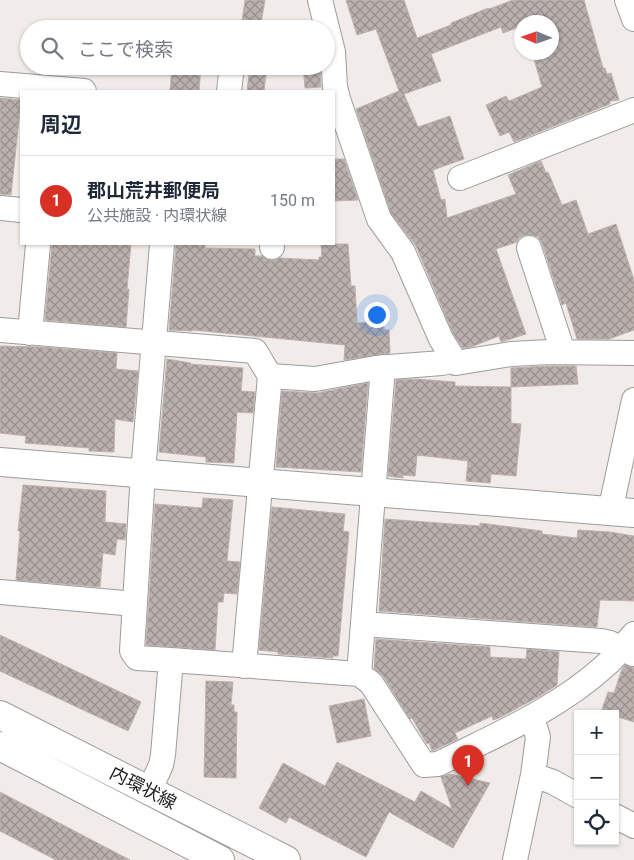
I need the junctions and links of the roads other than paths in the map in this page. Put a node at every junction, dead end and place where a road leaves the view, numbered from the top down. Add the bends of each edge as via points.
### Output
1 (320, 0) edge
2 (627, 0) edge
3 (634, 19) edge
4 (325, 20) edge
5 (231, 75) edge
6 (334, 75) edge
7 (0, 84) edge
8 (52, 90) edge
9 (229, 90) edge
10 (634, 110) edge
11 (341, 134) edge
12 (460, 178) dead end
13 (0, 208) edge
14 (20, 210) edge
15 (38, 245) edge
16 (162, 245) edge
17 (529, 248) dead end
18 (0, 330) edge
19 (30, 332) junction
20 (154, 343) junction
21 (564, 352) junction
22 (634, 352) edge
23 (454, 360) junction
24 (383, 367) junction
25 (270, 376) junction
26 (634, 400) edge
27 (0, 462) edge
28 (143, 473) junction
29 (260, 483) junction
30 (372, 493) junction
31 (622, 513) edge
32 (0, 592) edge
33 (134, 604) junction
34 (363, 624) junction
35 (630, 645) edge
36 (171, 660) junction
37 (244, 666) junction
38 (359, 674) junction
39 (0, 715) edge
40 (532, 718) junction
41 (0, 746) edge
42 (533, 776) junction
43 (149, 791) junction
44 (574, 794) edge
45 (619, 818) edge
46 (634, 826) edge
47 (230, 832) junction
48 (217, 859) edge
49 (286, 860) edge
50 (515, 860) edge

1 - 4 street
2 - 3 street
5 - 9 street
6 - 11 street
7 - 8 street
10 - 12 street
11 - 23 street via 379,219 403,252 441,339
13 - 14 street
15 - 19 street
16 - 20 street
17 - 21 street
18 - 19 street
19 - 20 street
20 - 25 street via 255,351
20 - 28 street
21 - 22 street
21 - 23 street via 511,354 456,363
23 - 24 street
24 - 25 street via 315,379
24 - 30 street
25 - 29 street
26 - 31 street
27 - 28 street
28 - 29 street
28 - 33 street
29 - 30 street
29 - 37 street
30 - 31 street
30 - 34 street
32 - 33 street
33 - 36 street via 132,651 137,658
34 - 35 street
34 - 38 street
35 - 40 street via 592,677
36 - 37 street
36 - 43 street via 163,755
37 - 38 street
38 - 40 street via 371,683 424,765 438,764
39 - 43 street, 内環状線
40 - 42 street via 538,737
41 - 48 street, 内環状線
42 - 44 street
42 - 50 street
43 - 47 street, 内環状線
45 - 46 street
47 - 48 street
47 - 49 street, 内環状線

